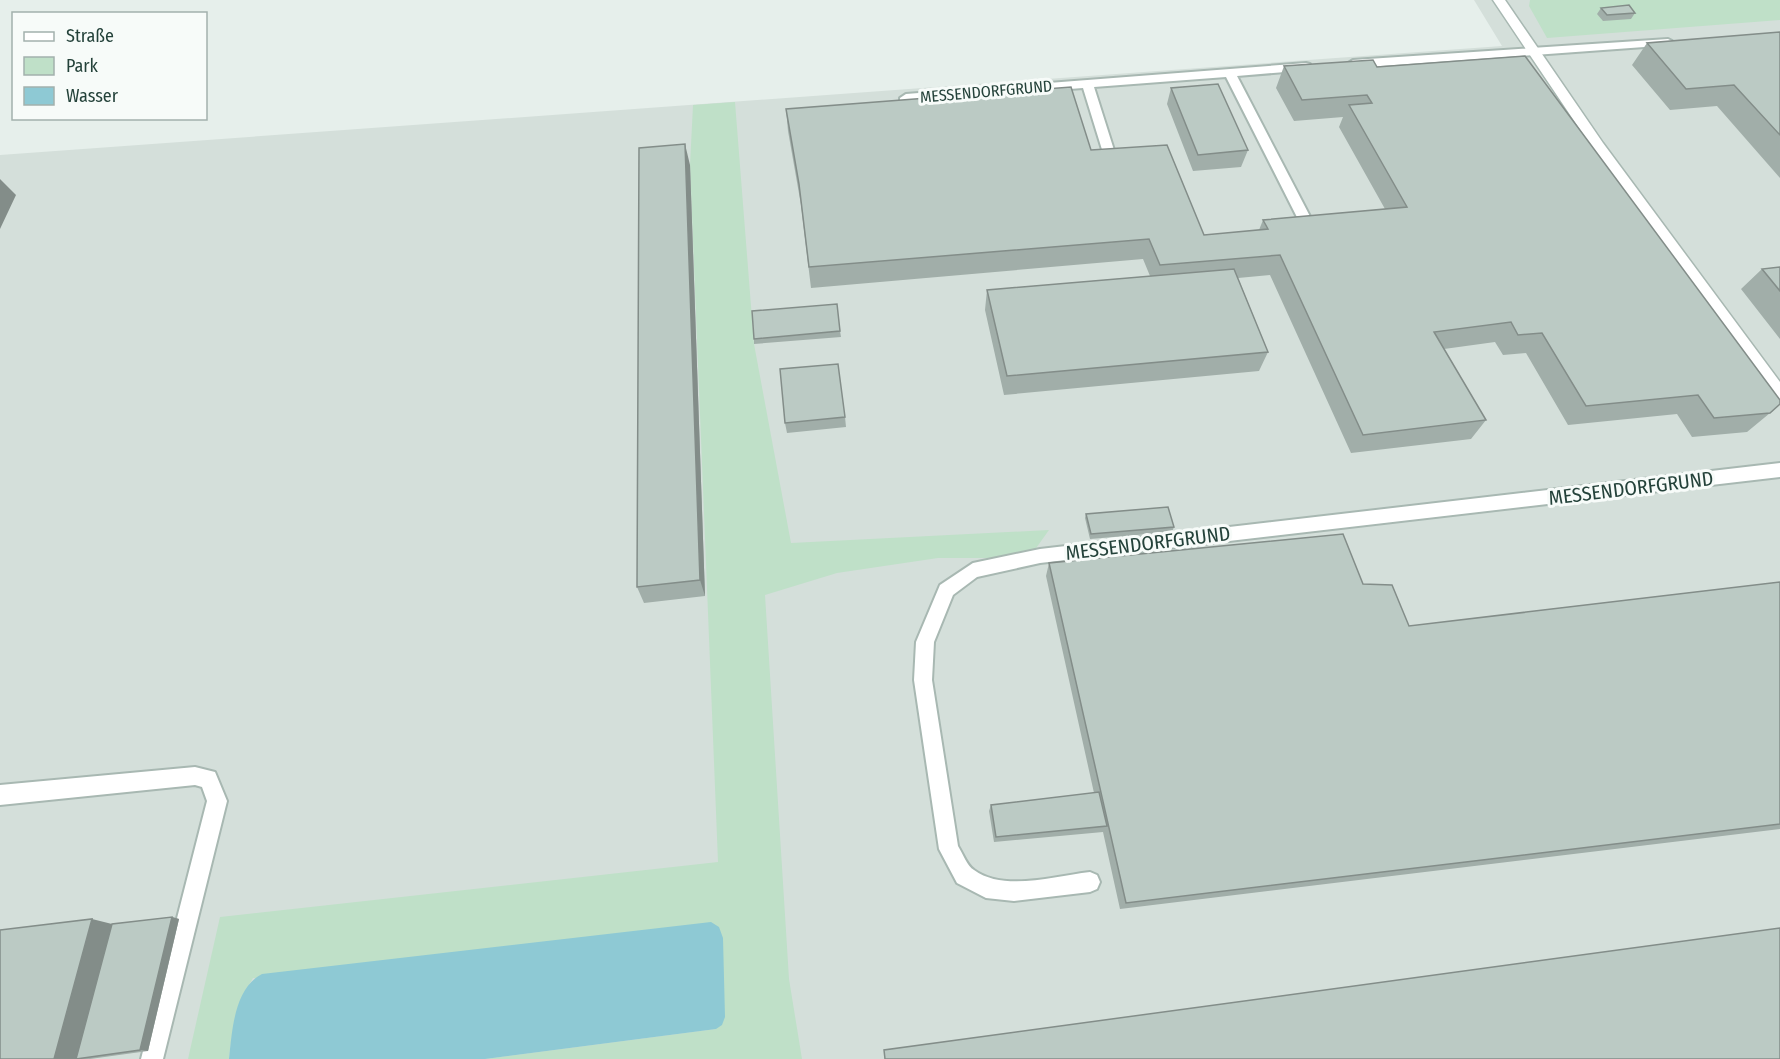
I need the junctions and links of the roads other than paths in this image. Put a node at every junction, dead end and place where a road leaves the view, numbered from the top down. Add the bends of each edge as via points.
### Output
1 (1499, 0) edge
2 (1686, 42) edge
3 (1533, 53) junction
4 (1345, 64) edge
5 (1322, 66) edge
6 (1228, 72) junction
7 (1087, 83) junction
8 (907, 120) edge
9 (1114, 169) edge
10 (1316, 235) edge
11 (1780, 394) edge
12 (1780, 470) edge
13 (0, 795) edge
14 (1090, 882) dead end
15 (152, 1059) edge

1 - 3 street
2 - 3 lane
3 - 4 lane
3 - 11 street
5 - 6 lane, MESSENDORFGRUND
6 - 7 lane, MESSENDORFGRUND
6 - 10 lane
7 - 8 lane, MESSENDORFGRUND via 906,98
7 - 9 lane
12 - 14 lane, MESSENDORFGRUND via 1040,556 973,570 946,590 925,642 923,680 949,849 964,876 986,888 1014,891
13 - 15 lane via 195,776 208,779 217,801

